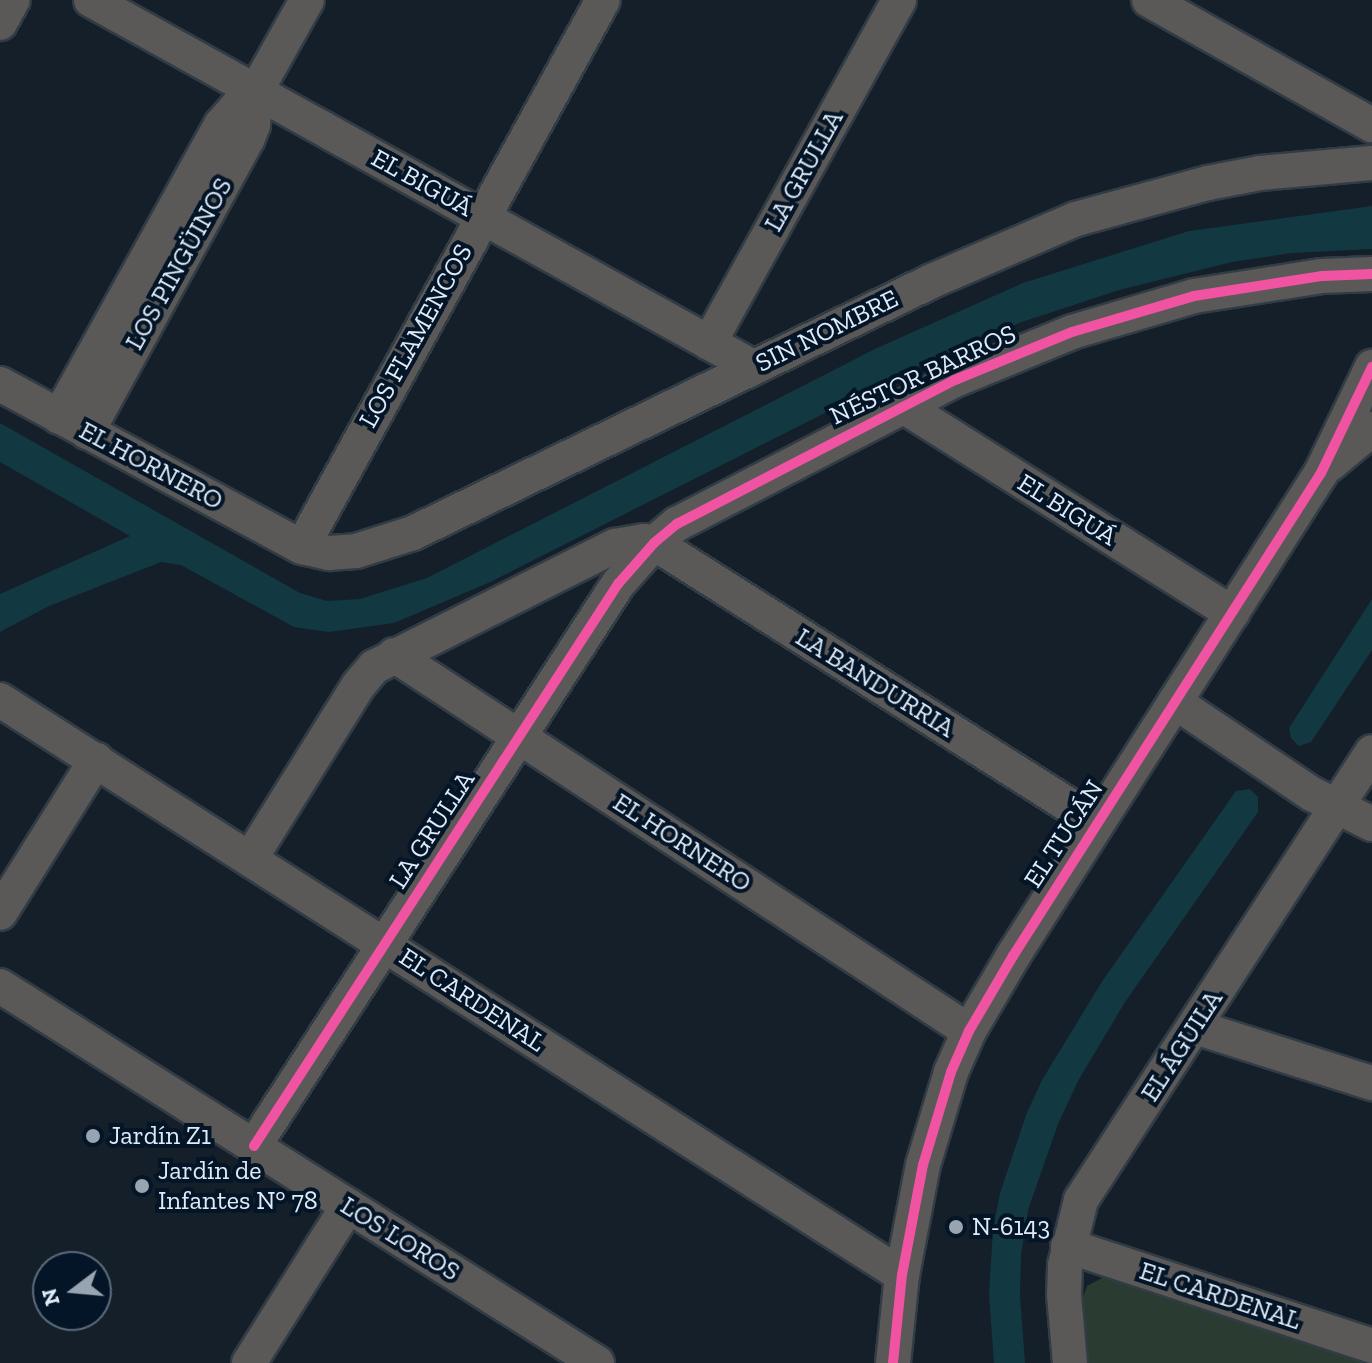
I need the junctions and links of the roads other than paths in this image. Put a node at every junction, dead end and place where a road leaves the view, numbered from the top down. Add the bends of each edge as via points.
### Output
1 (13, 0) edge
2 (91, 0) edge
3 (307, 0) edge
4 (603, 0) edge
5 (899, 0) edge
6 (1160, 3) edge
7 (0, 23) edge
8 (256, 91) junction
9 (1372, 125) edge
10 (1372, 163) edge
11 (481, 216) junction
12 (1372, 274) edge
13 (709, 343) junction
14 (753, 367) junction
15 (1372, 367) edge
16 (0, 384) edge
17 (903, 406) junction
18 (73, 424) junction
19 (1372, 429) edge
20 (1321, 473) junction
21 (654, 543) junction
22 (302, 547) junction
23 (1232, 613) junction
24 (394, 655) junction
25 (0, 700) edge
26 (1175, 702) junction
27 (519, 736) junction
28 (1372, 752) edge
29 (96, 760) junction
30 (1336, 808) junction
31 (1097, 823) junction
32 (1372, 824) edge
33 (250, 859) junction
34 (0, 913) edge
35 (385, 944) junction
36 (0, 986) edge
37 (1195, 1027) junction
38 (969, 1031) junction
39 (1372, 1083) edge
40 (254, 1146) junction
41 (348, 1206) junction
42 (1068, 1246) junction
43 (902, 1275) junction
44 (1372, 1346) edge
45 (249, 1363) edge
46 (597, 1363) edge
47 (893, 1363) edge
48 (1070, 1363) edge

1 - 7 street
2 - 8 street, EL BIGUÁ
3 - 8 street, LOS PINGÜINOS
4 - 11 street, LOS FLAMENCOS
5 - 13 street, LA GRULLA
6 - 9 street
8 - 11 street, EL BIGUÁ
8 - 18 street, LOS PINGÜINOS via 248,138
10 - 14 street, SIN NOMBRE via 1260,173 1076,219 999,249
11 - 13 street, EL BIGUÁ
11 - 22 street, LOS FLAMENCOS
12 - 17 street, NÉSTOR BARROS via 1259,284 1138,311 1010,356
13 - 14 street, EL BIGUÁ
14 - 22 street, SIN NOMBRE via 385,544 329,553
15 - 20 street, EL TUCÁN
16 - 18 street, EL HORNERO
17 - 21 street, NÉSTOR BARROS via 703,508
17 - 23 street, EL BIGUÁ
18 - 22 street, EL HORNERO
19 - 20 street, EL TUCÁN
20 - 23 street, EL TUCÁN
21 - 24 street via 615,546
21 - 27 street, LA GRULLA via 618,584
21 - 31 street, LA BANDURRIA
23 - 26 street, EL TUCÁN
24 - 27 street, EL HORNERO
24 - 33 street via 358,686
25 - 29 street, EL CARDENAL
26 - 30 street
26 - 31 street, EL TUCÁN
27 - 35 street, LA GRULLA
27 - 38 street, EL HORNERO
28 - 30 street, EL ÁGUILA
29 - 33 street, EL CARDENAL
29 - 34 street
30 - 32 street
30 - 37 street, EL ÁGUILA
31 - 38 street, EL TUCÁN
33 - 35 street, EL CARDENAL
35 - 40 street, LA GRULLA
35 - 43 street, EL CARDENAL
36 - 40 street, LOS LOROS
37 - 39 street
37 - 42 street, EL ÁGUILA via 1081,1200
38 - 43 street, EL TUCÁN via 935,1119
40 - 41 street, LOS LOROS
41 - 45 street
41 - 46 street, LOS LOROS
42 - 44 street, EL CARDENAL
42 - 48 street, EL ÁGUILA via 1064,1295
43 - 47 street, EL TUCÁN

